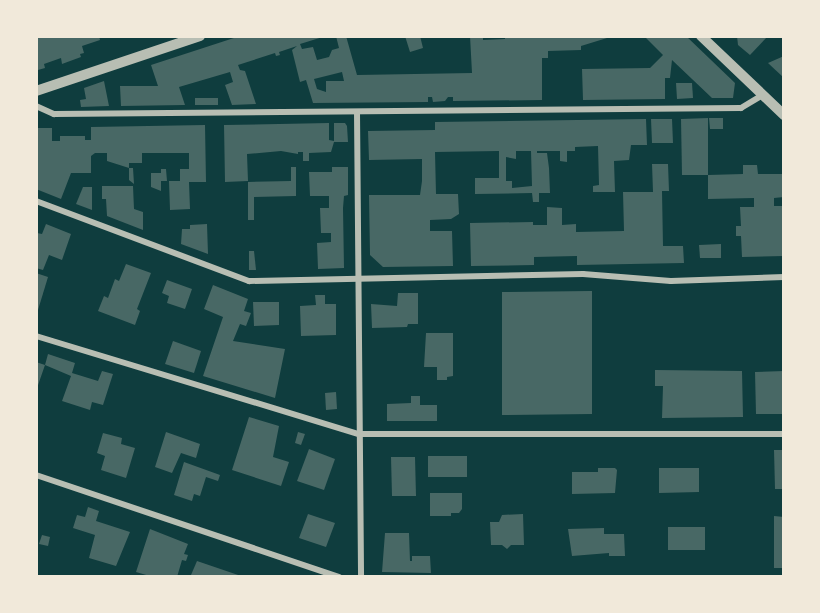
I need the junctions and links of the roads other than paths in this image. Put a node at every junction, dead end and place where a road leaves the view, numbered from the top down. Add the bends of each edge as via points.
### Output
1 (200, 36) edge
2 (701, 36) edge
3 (36, 91) edge
4 (763, 95) junction
5 (36, 106) edge
6 (357, 112) junction
7 (784, 115) edge
8 (36, 201) edge
9 (784, 277) edge
10 (358, 279) junction
11 (36, 336) edge
12 (359, 434) junction
13 (784, 434) edge
14 (36, 475) edge
15 (339, 577) edge
16 (361, 577) edge

1 - 3 street
2 - 4 street
4 - 6 street via 741,108
4 - 7 street
5 - 6 street via 54,114
6 - 10 street
8 - 10 street via 249,281
9 - 10 street via 671,281 584,274
10 - 12 street
11 - 12 street
12 - 13 street
12 - 16 street
14 - 15 street

